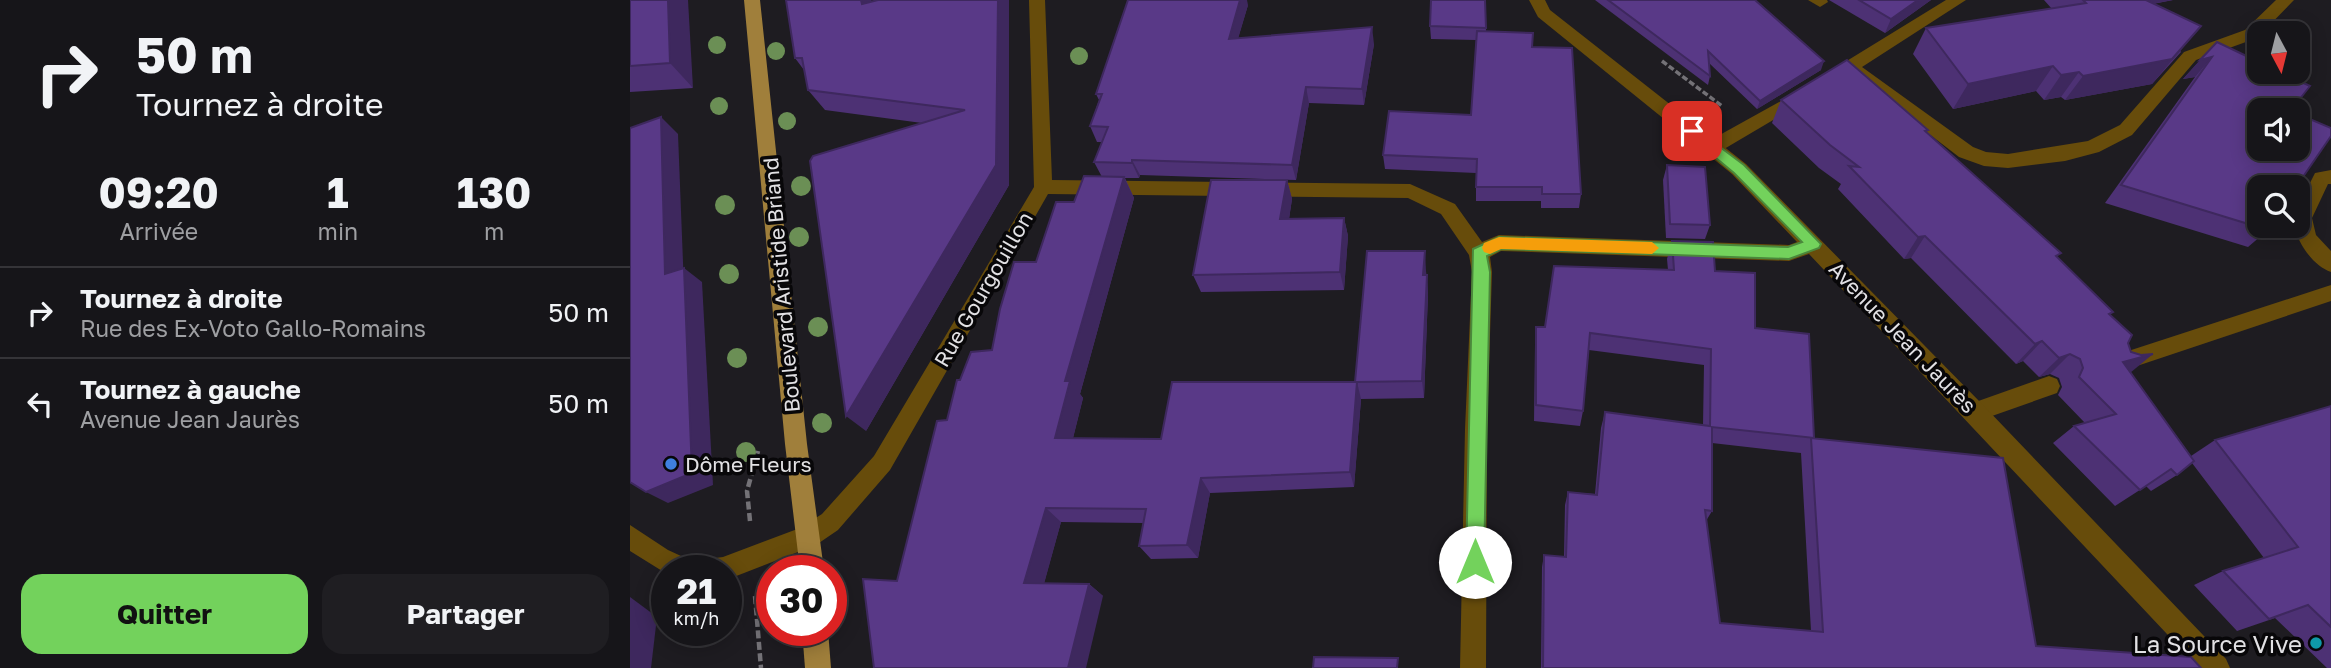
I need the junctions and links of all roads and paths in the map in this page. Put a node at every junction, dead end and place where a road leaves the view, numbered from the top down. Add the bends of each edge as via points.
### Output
1 (752, 0) edge
2 (1037, 0) edge
3 (1537, 0) edge
4 (1958, 0) edge
5 (2286, 0) edge
6 (1850, 67) junction
7 (1713, 148) junction
8 (2331, 177) edge
9 (1044, 187) junction
10 (1814, 244) junction
11 (1479, 253) junction
12 (2331, 264) edge
13 (2331, 293) edge
14 (2119, 363) edge
15 (2049, 386) dead end
16 (1975, 412) junction
17 (630, 537) edge
18 (808, 537) junction
19 (655, 555) edge
20 (810, 555) edge
21 (742, 562) edge
22 (816, 646) edge
23 (818, 668) edge
24 (1474, 668) edge
25 (2217, 668) edge

1 - 18 main road, Boulevard Aristide Briand
2 - 9 street, Rue Gourgouillon
3 - 7 street, Avenue Jean Jaurès via 1544,13
4 - 6 street
5 - 6 street via 2251,34 2190,55 2126,130 2065,154 2008,161 1966,152
6 - 7 street
7 - 10 street, Avenue Jean Jaurès
8 - 12 street via 2322,178 2302,218 2307,238
9 - 11 street via 1410,191 1448,209
9 - 18 street, Rue Gourgouillon via 882,463 830,522
10 - 11 street via 1789,253 1499,243
10 - 16 street, Avenue Jean Jaurès
11 - 24 street
13 - 14 street
15 - 16 street
16 - 25 street, Avenue Jean Jaurès
17 - 19 street
18 - 20 main road, Boulevard Aristide Briand
18 - 21 street, Rue Gourgouillon
22 - 23 main road

